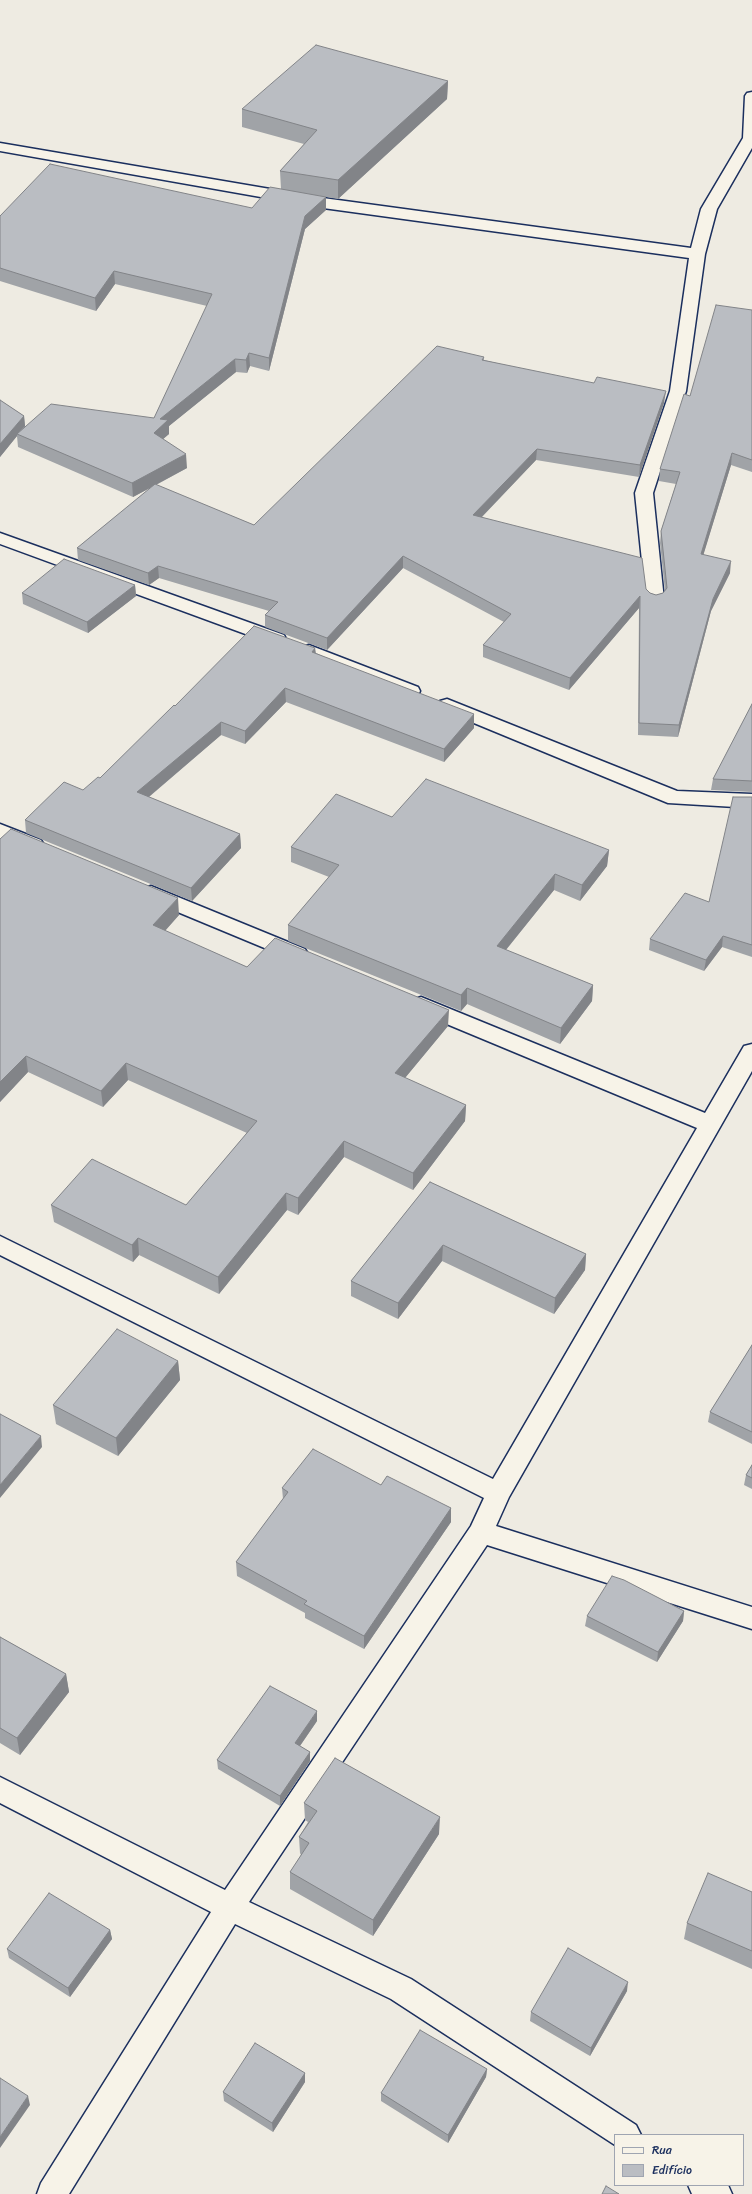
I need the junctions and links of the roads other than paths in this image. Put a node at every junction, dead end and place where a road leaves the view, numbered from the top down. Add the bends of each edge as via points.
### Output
1 (752, 96) edge
2 (0, 147) edge
3 (697, 254) junction
4 (0, 538) edge
5 (655, 600) edge
6 (752, 801) edge
7 (0, 831) edge
8 (52, 852) edge
9 (133, 886) edge
10 (318, 962) edge
11 (406, 999) edge
12 (751, 1055) edge
13 (709, 1124) junction
14 (0, 1245) edge
15 (498, 1493) junction
16 (482, 1532) junction
17 (752, 1618) edge
18 (0, 1789) edge
19 (230, 1907) junction
20 (624, 2134) edge
21 (704, 2186) edge
22 (52, 2194) edge
23 (716, 2194) edge

1 - 3 street via 750,138 709,209
2 - 3 street via 323,204
3 - 5 street via 678,391 644,493
4 - 6 street via 366,672 675,798
7 - 8 street
9 - 10 street
11 - 13 street
12 - 13 street
13 - 15 street
14 - 15 street
15 - 16 street
16 - 17 street
16 - 19 street
18 - 19 street
19 - 20 street via 401,1989
19 - 22 street
21 - 23 street

